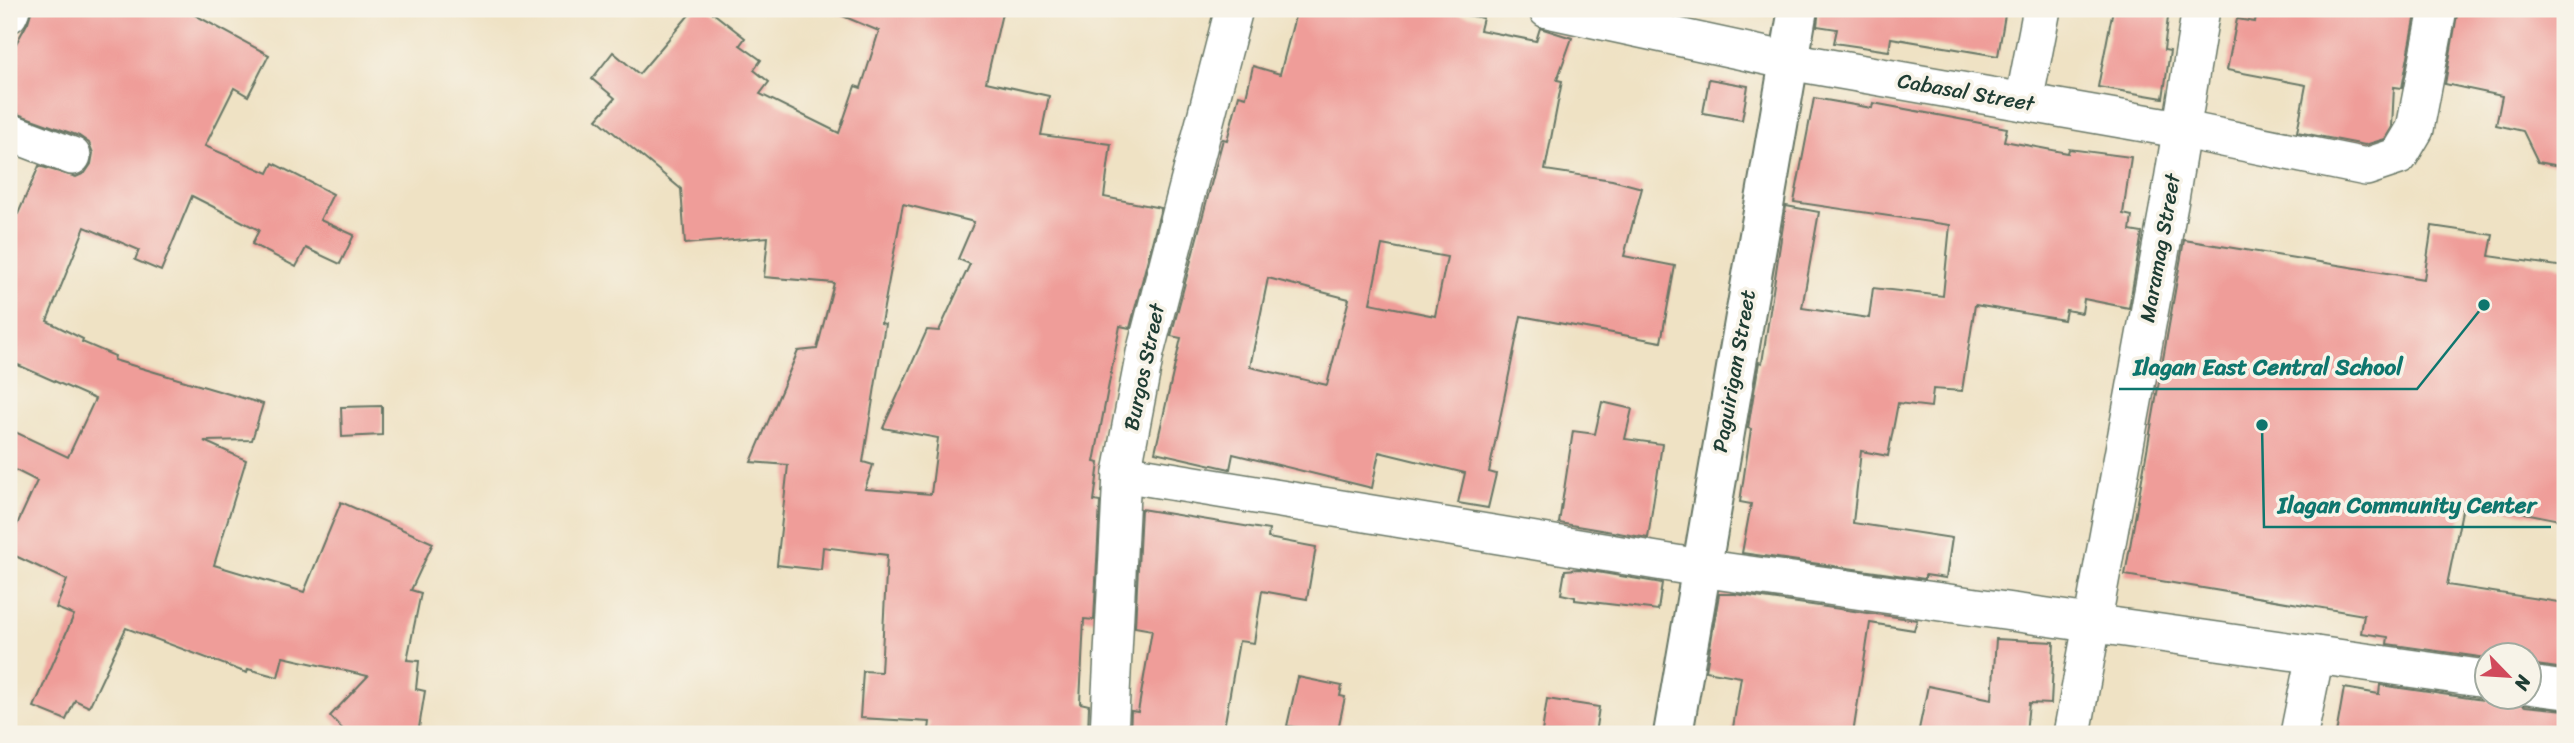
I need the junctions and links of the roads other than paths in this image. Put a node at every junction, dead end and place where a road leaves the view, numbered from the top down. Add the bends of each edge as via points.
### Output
1 (1234, 9) edge
2 (1547, 9) edge
3 (1798, 9) edge
4 (2042, 9) edge
5 (2200, 9) edge
6 (2438, 9) edge
7 (1789, 61) junction
8 (2024, 102) junction
9 (2179, 129) junction
10 (9, 132) edge
11 (72, 156) dead end
12 (1122, 473) junction
13 (1700, 568) junction
14 (2092, 623) junction
15 (2315, 655) junction
16 (2472, 677) edge
17 (2542, 687) edge
18 (2565, 690) edge
19 (1109, 734) edge
20 (1673, 734) edge
21 (2072, 734) edge
22 (2299, 734) edge

1 - 12 street, Burgos Street via 1145,353
2 - 7 street, Cabasal Street
3 - 7 main road, Paguirigan Street
4 - 8 street
5 - 9 street, Maramag Street
6 - 9 street, Cabasal Street via 2415,129 2399,156 2385,163 2366,167
7 - 8 street, Cabasal Street
7 - 13 main road, Paguirigan Street
8 - 9 street, Cabasal Street
9 - 14 street, Maramag Street
10 - 11 street
12 - 13 street
12 - 19 street, Burgos Street
13 - 14 street
13 - 20 main road, Paguirigan Street
14 - 15 street
14 - 21 street, Maramag Street
15 - 16 street
15 - 22 street
17 - 18 street

